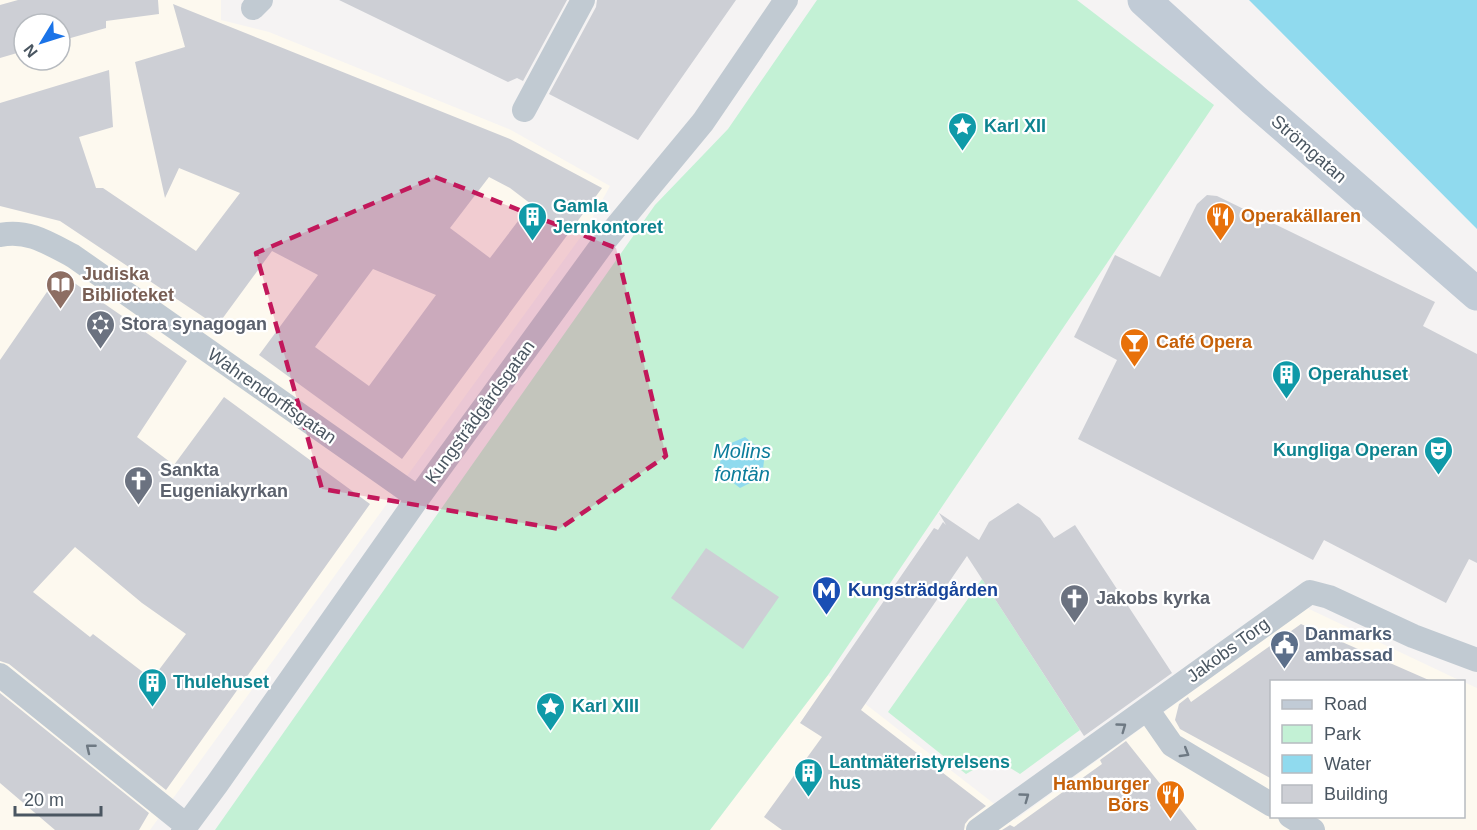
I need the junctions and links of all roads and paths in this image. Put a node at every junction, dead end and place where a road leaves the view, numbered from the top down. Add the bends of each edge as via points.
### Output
1 (786, 0) edge
2 (1144, 0) edge
3 (580, 5) edge
4 (524, 110) dead end
5 (0, 235) edge
6 (1477, 294) edge
7 (418, 498) junction
8 (1477, 660) edge
9 (0, 675) edge
10 (1147, 709) junction
11 (1270, 804) edge
12 (1293, 818) edge
13 (184, 828) edge
14 (978, 830) edge
15 (1313, 830) edge

1 - 7 street, Kungsträdgårdsgatan via 704,122 607,238
2 - 6 street, Strömgatan
3 - 4 street
5 - 7 street, Wahrendorffsgatan via 36,237 73,256
7 - 13 street, Kungsträdgårdsgatan
8 - 10 street, Jakobs Torg via 1310,592
13 -> 9 street
10 -> 11 street via 1172,745
14 -> 10 street, Jakobs Torg
12 - 15 street

